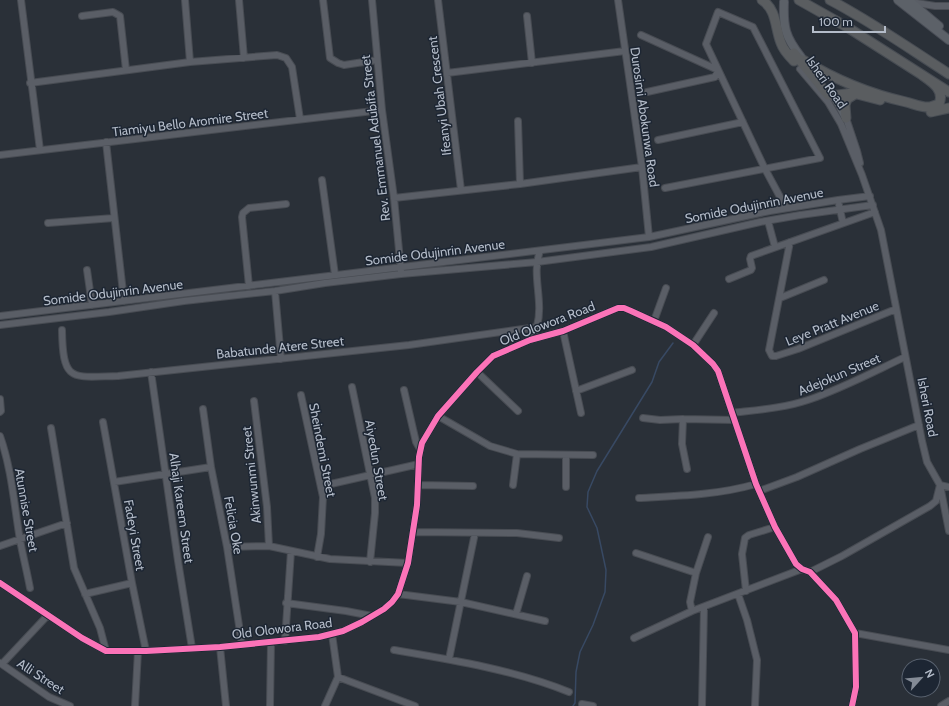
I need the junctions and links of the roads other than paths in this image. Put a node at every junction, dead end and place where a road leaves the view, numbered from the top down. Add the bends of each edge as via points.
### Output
1 (21, 0) edge
2 (185, 0) edge
3 (239, 0) edge
4 (323, 0) edge
5 (372, 0) edge
6 (438, 0) edge
7 (618, 0) edge
8 (762, 0) edge
9 (830, 0) edge
10 (898, 0) edge
11 (785, 1) edge
12 (909, 1) edge
13 (802, 2) edge
14 (949, 6) edge
15 (82, 16) dead end
16 (527, 16) dead end
17 (949, 34) edge
18 (641, 35) dead end
19 (949, 40) edge
20 (625, 51) junction
21 (794, 53) junction
22 (244, 58) junction
23 (377, 60) junction
24 (803, 60) junction
25 (190, 62) junction
26 (532, 63) junction
27 (800, 69) junction
28 (126, 70) junction
29 (718, 70) junction
30 (447, 73) junction
31 (949, 74) edge
32 (922, 75) junction
33 (30, 83) junction
34 (647, 92) dead end
35 (949, 92) edge
36 (857, 94) junction
37 (832, 95) junction
38 (949, 108) edge
39 (382, 110) junction
40 (846, 118) junction
41 (300, 120) junction
42 (518, 121) dead end
43 (743, 122) junction
44 (658, 140) dead end
45 (106, 142) junction
46 (40, 150) junction
47 (0, 155) edge
48 (642, 168) junction
49 (765, 169) junction
50 (862, 175) junction
51 (322, 180) dead end
52 (520, 184) junction
53 (665, 188) dead end
54 (461, 190) junction
55 (870, 196) junction
56 (394, 198) junction
57 (838, 200) junction
58 (286, 204) dead end
59 (873, 205) junction
60 (786, 208) junction
61 (840, 209) junction
62 (875, 212) junction
63 (114, 218) junction
64 (768, 221) junction
65 (48, 223) dead end
66 (843, 223) junction
67 (668, 234) junction
68 (649, 238) junction
69 (790, 242) junction
70 (670, 243) junction
71 (775, 247) junction
72 (540, 250) junction
73 (537, 262) junction
74 (87, 270) dead end
75 (401, 271) junction
76 (335, 275) junction
77 (729, 279) dead end
78 (824, 280) dead end
79 (249, 286) junction
80 (666, 288) dead end
81 (276, 291) junction
82 (780, 298) junction
83 (124, 301) junction
84 (92, 305) junction
85 (896, 309) junction
86 (714, 313) dead end
87 (0, 316) edge
88 (654, 321) junction
89 (0, 325) edge
90 (537, 327) junction
91 (62, 330) dead end
92 (563, 331) junction
93 (530, 340) junction
94 (693, 345) junction
95 (905, 357) junction
96 (281, 359) junction
97 (632, 370) dead end
98 (151, 372) junction
99 (477, 372) junction
100 (352, 387) dead end
101 (404, 390) dead end
102 (576, 391) junction
103 (301, 395) dead end
104 (0, 399) edge
105 (254, 401) dead end
106 (203, 409) dead end
107 (1, 411) edge
108 (518, 411) dead end
109 (581, 413) dead end
110 (732, 413) junction
111 (438, 416) junction
112 (643, 418) dead end
113 (682, 419) junction
114 (734, 420) junction
115 (103, 422) dead end
116 (919, 426) junction
117 (51, 428) dead end
118 (0, 436) edge
119 (420, 449) junction
120 (517, 454) junction
121 (593, 455) dead end
122 (566, 456) junction
123 (419, 464) junction
124 (212, 467) junction
125 (687, 468) dead end
126 (166, 474) junction
127 (370, 474) junction
128 (114, 482) junction
129 (756, 484) junction
130 (940, 484) junction
131 (419, 485) junction
132 (513, 485) dead end
133 (322, 486) junction
134 (473, 486) dead end
135 (566, 487) dead end
136 (949, 488) edge
137 (759, 491) junction
138 (639, 498) dead end
139 (67, 523) junction
140 (775, 527) junction
141 (949, 531) edge
142 (413, 532) junction
143 (475, 533) junction
144 (708, 537) dead end
145 (560, 538) dead end
146 (20, 539) junction
147 (0, 546) edge
148 (270, 546) junction
149 (227, 547) junction
150 (290, 551) junction
151 (636, 553) dead end
152 (317, 557) junction
153 (370, 562) junction
154 (408, 563) junction
155 (802, 569) junction
156 (810, 572) junction
157 (696, 573) junction
158 (527, 576) dead end
159 (0, 582) edge
160 (132, 583) junction
161 (30, 588) dead end
162 (746, 591) junction
163 (85, 594) junction
164 (398, 594) junction
165 (738, 594) junction
166 (461, 602) junction
167 (286, 603) junction
168 (704, 607) junction
169 (692, 611) junction
170 (516, 614) junction
171 (48, 616) junction
172 (372, 616) junction
173 (544, 620) dead end
174 (855, 633) junction
175 (332, 634) junction
176 (634, 638) dead end
177 (285, 640) junction
178 (271, 642) junction
179 (242, 645) junction
180 (220, 646) junction
181 (192, 648) junction
182 (394, 650) dead end
183 (949, 650) edge
184 (106, 651) junction
185 (138, 651) junction
186 (146, 651) junction
187 (449, 659) junction
188 (1, 664) edge
189 (338, 677) junction
190 (569, 692) dead end
191 (949, 701) edge
192 (582, 704) dead end
193 (70, 706) edge
194 (135, 706) edge
195 (226, 706) edge
196 (270, 706) edge
197 (325, 706) edge
198 (414, 706) edge
199 (593, 706) edge
200 (702, 706) edge
201 (755, 706) edge
202 (852, 706) edge
203 (941, 706) edge

1 - 33 street
2 - 25 street
3 - 22 street
4 - 23 street via 330,58 338,64
5 - 23 street, Rev. Emmanuel Adubifa Street
6 - 30 street, Ifeanyi Ubah Crescent
7 - 20 street, Durosimi Abokunwa Road
8 - 27 highway via 773,12 781,44
9 - 31 highway via 886,32
10 - 19 main road
11 - 21 main road, Isheri Road via 780,15 781,26 784,37
11 - 24 main road, Isheri Road via 784,28
12 - 14 street
12 - 17 main road
13 - 32 highway via 847,26
15 - 28 street via 113,12 120,16
16 - 26 street
18 - 29 street
20 - 26 street
20 - 48 street, Durosimi Abokunwa Road
21 - 27 main road, Isheri Road
21 - 37 highway via 828,95
22 - 25 street
22 - 41 street via 277,55 286,58 294,74
23 - 39 street, Rev. Emmanuel Adubifa Street
24 - 32 highway via 831,75 883,96 922,106 931,107 939,104 939,90
24 - 37 main road, Isheri Road
25 - 28 street
26 - 30 street
27 - 50 street, Isheri Road via 834,111
28 - 33 street
29 - 34 street via 714,77
29 - 43 street
29 - 49 street via 706,44 718,12 753,27 820,158
30 - 54 street, Ifeanyi Ubah Crescent
32 - 35 highway
33 - 46 street
36 - 37 highway
36 - 38 highway via 920,112
36 - 40 highway via 847,99
37 - 40 main road, Isheri Road
39 - 41 street, Tiamiyu Bello Aromire Street
39 - 56 street, Rev. Emmanuel Adubifa Street
40 - 50 street, Isheri Road
41 - 45 street, Tiamiyu Bello Aromire Street
42 - 52 street
43 - 44 street
43 - 49 street
45 - 46 street, Tiamiyu Bello Aromire Street
45 - 63 street
46 - 47 street, Tiamiyu Bello Aromire Street
48 - 52 street
48 - 68 street, Durosimi Abokunwa Road
49 - 53 street
49 - 60 street
50 - 55 street, Isheri Road
51 - 76 street
52 - 54 street
54 - 56 street
55 - 57 street, Somide Odujinrin Avenue
55 - 59 street, Isheri Road
56 - 75 street, Rev. Emmanuel Adubifa Street
57 - 60 street, Somide Odujinrin Avenue
57 - 61 street
58 - 79 street via 249,208 243,213
59 - 61 street
59 - 62 street, Isheri Road
60 - 67 street, Somide Odujinrin Avenue
61 - 64 street
61 - 66 street
62 - 66 street
62 - 85 street, Isheri Road via 881,230
63 - 65 street
63 - 83 street
64 - 70 street
64 - 71 street
66 - 69 street
67 - 68 street, Somide Odujinrin Avenue
67 - 70 street
68 - 72 street, Somide Odujinrin Avenue
69 - 71 street
69 - 82 street, Leye Pratt Avenue
70 - 73 street
71 - 77 street via 751,256 751,270
72 - 73 street
72 - 75 street, Somide Odujinrin Avenue
73 - 75 street
73 - 90 street
74 - 84 street
75 - 76 street, Somide Odujinrin Avenue
75 - 81 street
76 - 79 street, Somide Odujinrin Avenue
78 - 82 street
79 - 83 street, Somide Odujinrin Avenue
80 - 88 street
81 - 89 street
81 - 96 street
82 - 85 street, Leye Pratt Avenue via 769,350 772,356 798,350
83 - 84 street, Somide Odujinrin Avenue
84 - 87 street, Somide Odujinrin Avenue
85 - 95 street, Isheri Road
86 - 94 street
88 - 92 street, Old Olowora Road via 624,308 618,308
88 - 94 street, Old Olowora Road
90 - 93 street
90 - 96 street, Babatunde Atere Street
91 - 98 street, Babatunde Atere Street via 64,358 67,368 74,375 111,376
92 - 93 street, Old Olowora Road
92 - 102 street
93 - 99 street, Old Olowora Road via 493,356
94 - 110 street, Old Olowora Road via 718,371
95 - 110 street, Adejokun Street via 807,401
95 - 116 street, Isheri Road
96 - 98 street, Babatunde Atere Street
97 - 102 street
98 - 126 street, Alhaji Kareem Street
99 - 108 street
99 - 111 street, Old Olowora Road
100 - 127 street, Aiyedun Street
101 - 119 street via 416,442
102 - 109 street
103 - 133 street, Sheindemi Street
104 - 107 street
105 - 148 street, Akinwunmi Street
106 - 124 street, Felicia Oke
110 - 114 street, Old Olowora Road
111 - 119 street, Old Olowora Road
111 - 120 street via 490,446
112 - 113 street
113 - 114 street
113 - 125 street via 682,444
114 - 129 street, Old Olowora Road
115 - 128 street, Fadeyi Street
116 - 130 street, Isheri Road via 927,462
116 - 137 street via 854,451 797,478
117 - 139 street
118 - 146 street, Atunnise Street via 11,479
119 - 123 street, Old Olowora Road
120 - 122 street
120 - 132 street
121 - 122 street
122 - 135 street
123 - 127 street
123 - 131 street, Old Olowora Road
124 - 126 street
124 - 149 street, Felicia Oke
126 - 128 street
126 - 181 street, Alhaji Kareem Street
127 - 133 street
127 - 153 street, Aiyedun Street via 375,513
128 - 160 street, Fadeyi Street
129 - 137 street, Old Olowora Road
129 - 138 street via 718,492
130 - 136 street
130 - 141 street, Isheri Road
130 - 156 street via 936,501 930,506
131 - 134 street
131 - 142 street, Old Olowora Road
133 - 152 street, Sheindemi Street via 324,509
137 - 140 street, Old Olowora Road
139 - 146 street
139 - 163 street via 74,568
140 - 155 street, Old Olowora Road via 793,559
140 - 162 street via 745,538 742,554
142 - 143 street
142 - 154 street, Old Olowora Road
143 - 145 street via 530,534
143 - 166 street
144 - 157 street
146 - 147 street
146 - 161 street, Atunnise Street
148 - 149 street
148 - 150 street
149 - 179 street, Felicia Oke
150 - 152 street
150 - 167 street
151 - 157 street
152 - 153 street
153 - 154 street
154 - 164 street, Old Olowora Road
155 - 156 street
155 - 162 street
156 - 174 street via 836,600
157 - 169 street via 690,602
158 - 170 street
159 - 171 street, Old Olowora Road
160 - 163 street
160 - 186 street, Fadeyi Street
162 - 165 street
163 - 184 street via 100,628
164 - 166 street
164 - 172 street, Old Olowora Road via 392,602
165 - 168 street
165 - 201 street via 757,660
166 - 170 street
166 - 187 street
167 - 172 street
167 - 177 street
168 - 169 street
168 - 200 street
169 - 176 street
170 - 173 street
171 - 184 street, Old Olowora Road
171 - 188 street
172 - 175 street, Old Olowora Road via 351,628
174 - 183 street
174 - 202 street via 856,687
175 - 177 street, Old Olowora Road
175 - 189 street
177 - 178 street, Old Olowora Road
178 - 179 street, Old Olowora Road
178 - 196 street
179 - 180 street, Old Olowora Road
180 - 181 street, Old Olowora Road
180 - 195 street
181 - 186 street, Old Olowora Road
182 - 187 street
184 - 185 street, Old Olowora Road
185 - 186 street, Old Olowora Road
185 - 194 street
187 - 190 street via 533,679
188 - 193 street, Alli Street via 48,697
189 - 197 street
189 - 198 street
191 - 203 street
192 - 199 street

